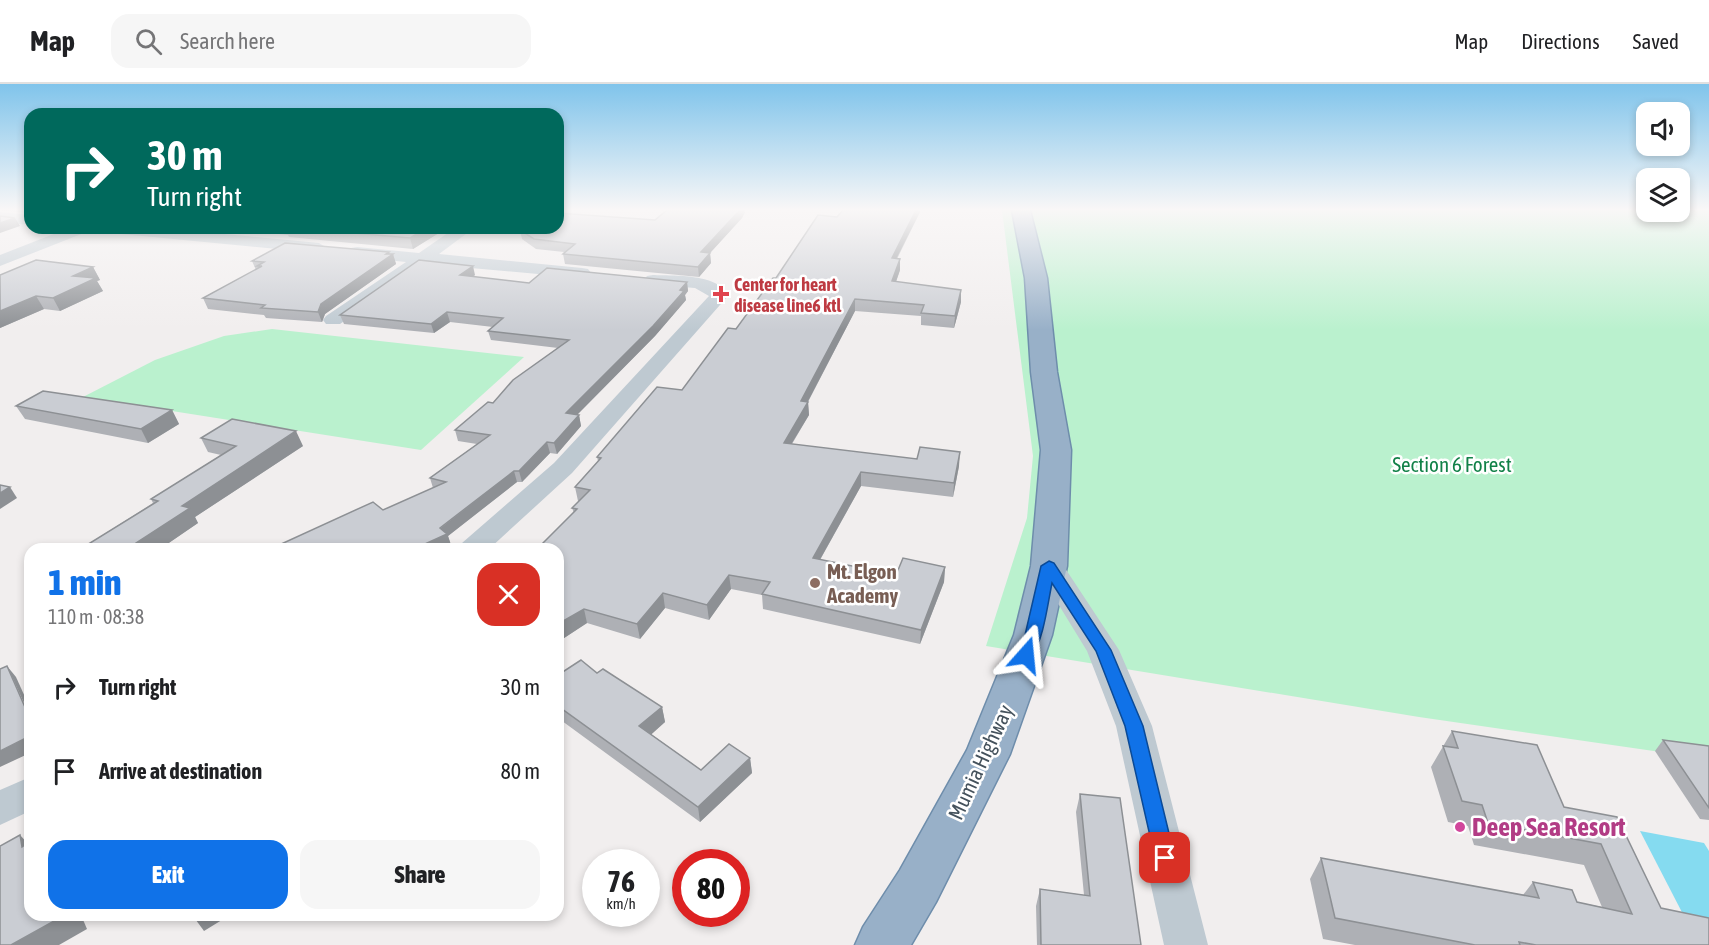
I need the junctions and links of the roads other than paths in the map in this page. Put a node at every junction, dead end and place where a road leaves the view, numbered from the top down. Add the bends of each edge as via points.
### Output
1 (27, 250) edge
2 (339, 250) edge
3 (432, 250) edge
4 (1030, 250) edge
5 (420, 258) junction
6 (0, 261) edge
7 (594, 274) edge
8 (640, 279) edge
9 (333, 320) dead end
10 (479, 543) edge
11 (1049, 566) junction
12 (24, 796) edge
13 (0, 809) edge
14 (882, 945) edge
15 (1186, 945) edge

1 - 6 street
2 - 5 street
3 - 5 street
4 - 11 highway, Mumia Highway via 1056,450
5 - 7 street
5 - 9 street
8 - 10 street via 701,285 712,288 718,297 563,468
11 - 14 highway, Mumia Highway via 1033,635 988,754
11 - 15 street via 1103,650 1134,726
12 - 13 street

